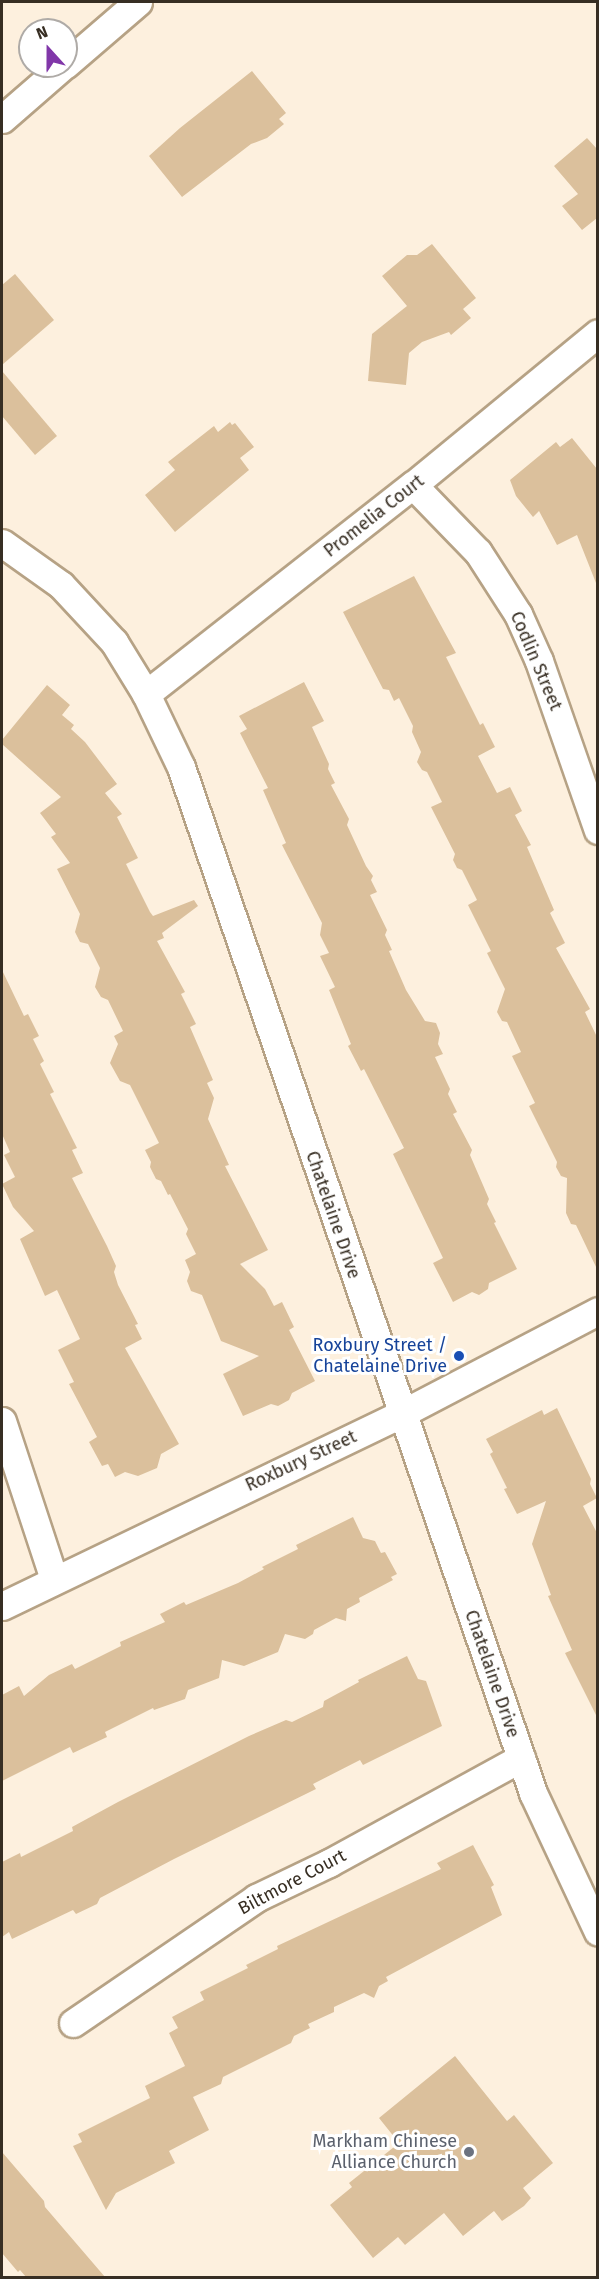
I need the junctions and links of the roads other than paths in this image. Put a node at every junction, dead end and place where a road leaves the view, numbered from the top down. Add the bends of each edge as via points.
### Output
1 (138, 2) edge
2 (78, 54) edge
3 (50, 78) edge
4 (2, 119) edge
5 (597, 333) edge
6 (413, 485) junction
7 (2, 543) edge
8 (146, 694) junction
9 (597, 830) edge
10 (597, 1311) edge
11 (401, 1414) junction
12 (2, 1421) edge
13 (54, 1579) junction
14 (2, 1606) edge
15 (521, 1758) junction
16 (597, 1932) edge
17 (73, 2023) dead end

1 - 2 street
3 - 4 street
5 - 6 street, Promelia Court
6 - 8 street, Promelia Court
6 - 9 street, Codlin Street via 478,552 518,614 539,660
7 - 8 street, Chatelaine Drive via 61,585 114,642
8 - 11 street, Chatelaine Drive via 181,767
10 - 11 street, Roxbury Street
11 - 13 street, Roxbury Street
11 - 15 street, Chatelaine Drive
12 - 13 street
13 - 14 street, Roxbury Street
15 - 16 street, Chatelaine Drive via 533,1793
15 - 17 street, Biltmore Court via 329,1863 256,1898

